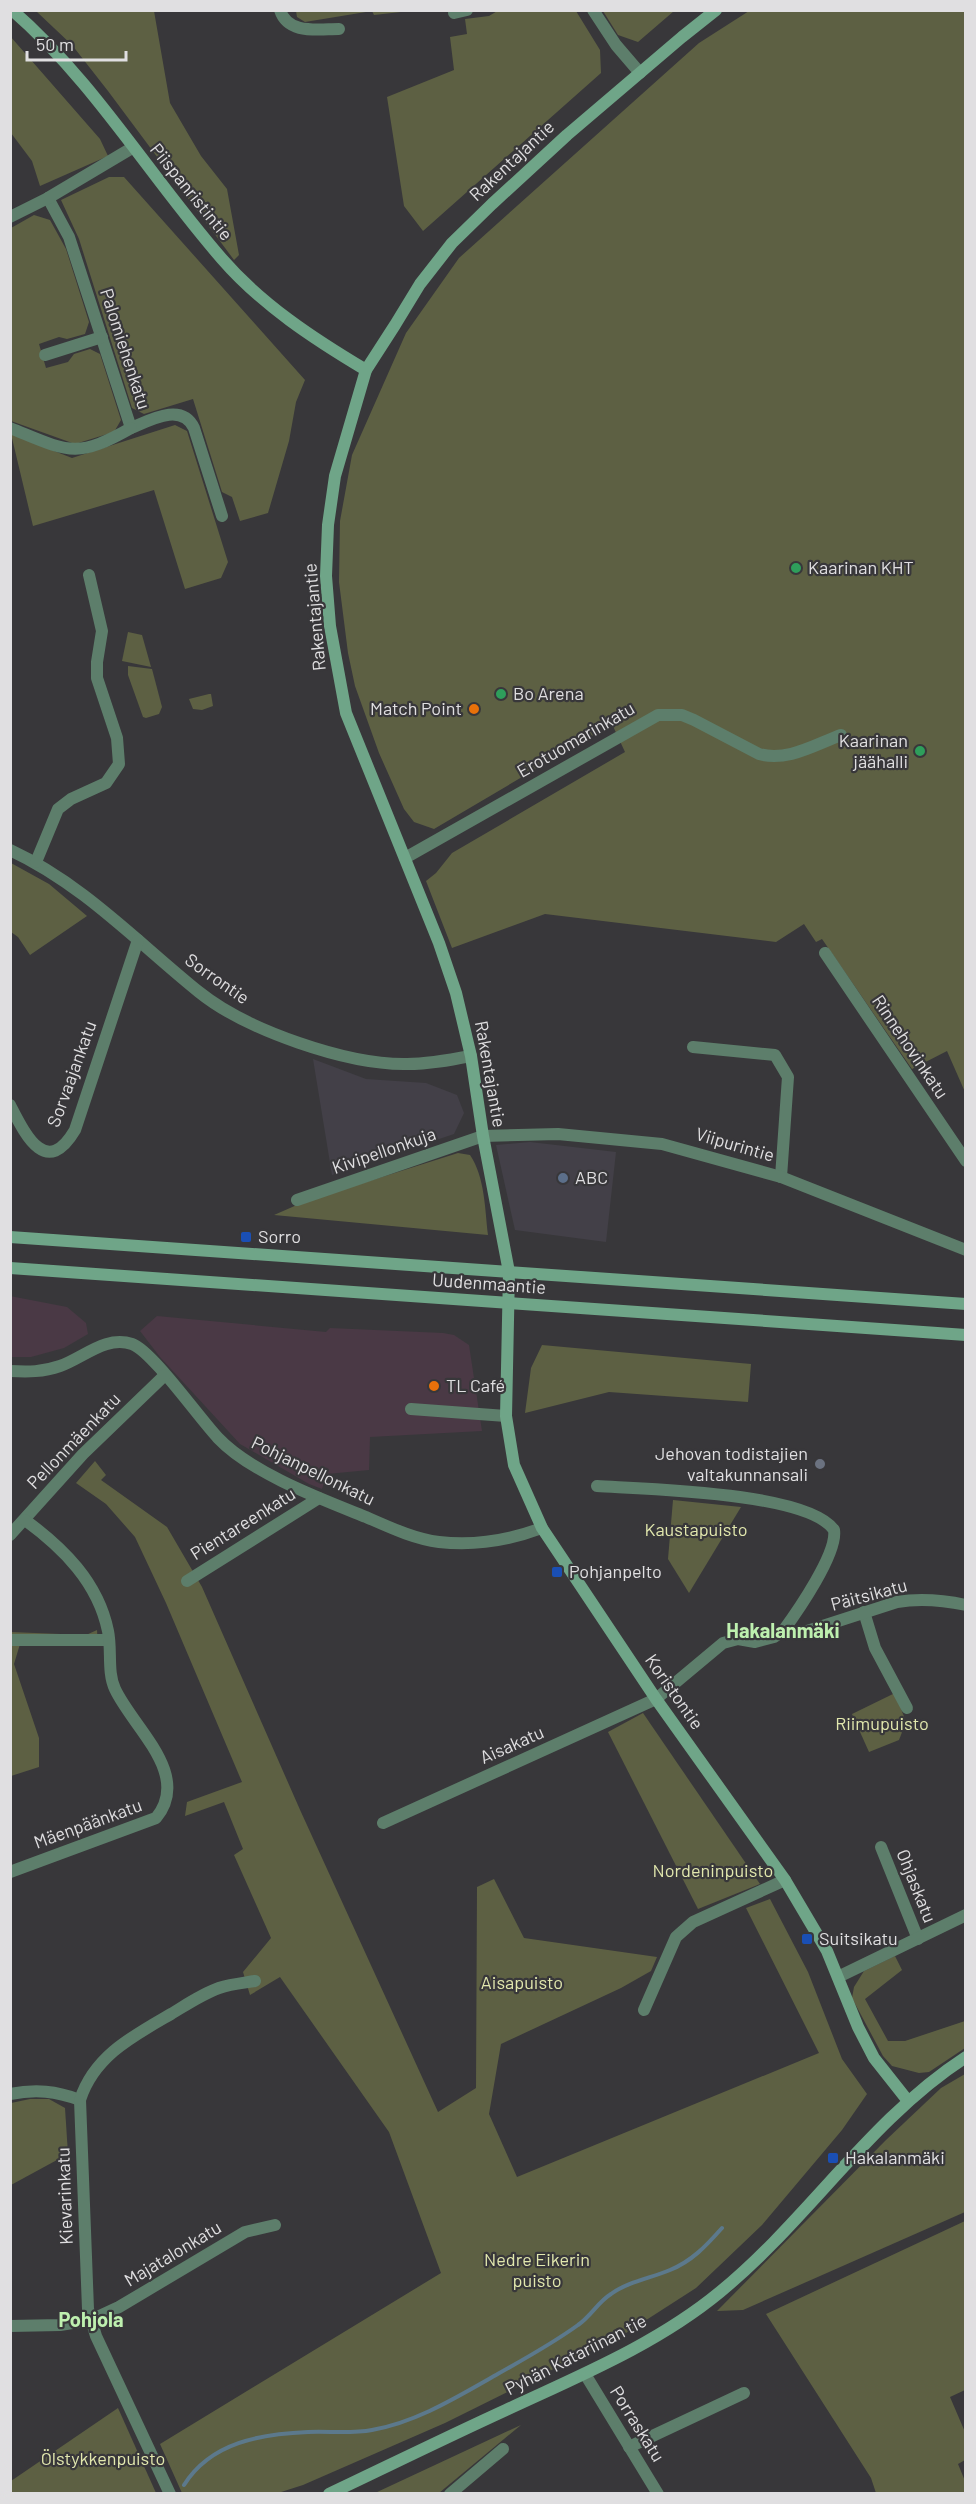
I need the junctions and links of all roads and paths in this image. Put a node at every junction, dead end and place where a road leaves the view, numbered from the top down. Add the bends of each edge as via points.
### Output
1 (12, 10) edge
2 (280, 10) edge
3 (593, 10) edge
4 (716, 10) edge
5 (339, 29) dead end
6 (640, 73) junction
7 (132, 148) junction
8 (48, 198) junction
9 (10, 217) edge
10 (102, 337) junction
11 (45, 355) dead end
12 (366, 370) junction
13 (10, 428) edge
14 (131, 428) junction
15 (222, 516) dead end
16 (89, 575) dead end
17 (840, 735) dead end
18 (10, 850) edge
19 (405, 858) junction
20 (36, 862) junction
21 (138, 940) junction
22 (825, 953) dead end
23 (693, 1047) dead end
24 (471, 1056) junction
25 (10, 1105) edge
26 (483, 1136) junction
27 (966, 1161) edge
28 (782, 1177) junction
29 (297, 1200) dead end
30 (10, 1237) edge
31 (965, 1250) edge
32 (10, 1268) edge
33 (509, 1272) junction
34 (510, 1303) junction
35 (966, 1304) edge
36 (966, 1335) edge
37 (10, 1371) edge
38 (165, 1375) junction
39 (411, 1409) dead end
40 (506, 1416) junction
41 (597, 1486) dead end
42 (319, 1498) junction
43 (25, 1520) junction
44 (542, 1528) junction
45 (10, 1535) edge
46 (187, 1581) dead end
47 (966, 1605) edge
48 (864, 1612) junction
49 (783, 1631) junction
50 (10, 1640) edge
51 (109, 1640) junction
52 (656, 1699) junction
53 (907, 1708) dead end
54 (383, 1823) dead end
55 (881, 1847) dead end
56 (10, 1872) edge
57 (785, 1880) junction
58 (966, 1916) edge
59 (918, 1939) junction
60 (838, 1977) junction
61 (255, 1981) dead end
62 (644, 2010) dead end
63 (966, 2057) edge
64 (10, 2094) edge
65 (80, 2100) junction
66 (908, 2101) junction
67 (274, 2225) dead end
68 (91, 2320) junction
69 (10, 2326) edge
70 (585, 2374) junction
71 (744, 2393) dead end
72 (629, 2447) junction
73 (503, 2449) dead end
74 (170, 2493) edge
75 (329, 2493) edge
76 (450, 2493) edge
77 (658, 2493) edge

1 - 7 street, Piispanristintie via 55,53
2 - 5 street via 294,28
3 - 6 street
4 - 6 street, Rakentajantie
6 - 12 street, Rakentajantie via 452,243 420,284
7 - 8 street
7 - 12 street, Piispanristintie via 238,276 299,328
8 - 9 street
8 - 10 street, Palomiehenkatu via 69,237
10 - 11 street
10 - 14 street, Palomiehenkatu
12 - 19 street, Rakentajantie via 335,476 326,576 330,626 346,713
13 - 14 street via 71,450 110,440
14 - 15 street, Palomiehenkatu via 175,414 188,418
16 - 20 street via 102,632 96,666 117,738 119,764 106,783 58,809
17 - 19 street, Erotuomarinkatu via 782,757 770,757 682,716 658,715
18 - 20 street, Sorrontie
19 - 24 street, Rakentajantie via 453,983
20 - 21 street, Sorrontie via 99,906
21 - 24 street, Sorrontie via 211,1001 278,1035 369,1062 408,1064
21 - 25 street, Sorvaajankatu via 69,1140 49,1151 39,1149 24,1133
22 - 27 street, Rinnehovinkatu
23 - 28 street via 775,1055 789,1077
24 - 26 street, Rakentajantie
26 - 28 street, Viipurintie via 558,1134 662,1144
26 - 29 street, Kivipellonkuja
26 - 33 street, Rakentajantie
28 - 31 street, Viipurintie
30 - 33 street, Uudenmaantie
32 - 34 street, Uudenmaantie
33 - 34 street, Koristontie
33 - 35 street, Uudenmaantie
34 - 36 street, Uudenmaantie
34 - 40 street, Koristontie
37 - 38 street, Pohjanpellonkatu via 44,1371 100,1346 123,1342 142,1349
38 - 42 street, Pohjanpellonkatu via 232,1451
38 - 43 street, Pellonmäenkatu via 83,1454
39 - 40 street
40 - 44 street, Koristontie via 514,1465
41 - 49 street via 748,1498 796,1509 830,1524 835,1537 832,1552
42 - 44 street, Pohjanpellonkatu via 404,1533 437,1542 508,1539
42 - 46 street, Pientareenkatu
43 - 45 street, Pellonmäenkatu
43 - 51 street, Mäenpäänkatu via 73,1561 100,1607
44 - 52 street, Koristontie
47 - 48 street, Päitsikatu via 913,1600
48 - 49 street, Päitsikatu via 801,1633
48 - 53 street via 875,1648
49 - 52 street, Päitsikatu via 755,1642 738,1639 723,1643
50 - 51 street
51 - 56 street, Mäenpäänkatu via 114,1687 164,1770 167,1798 162,1810 143,1824
52 - 54 street, Aisakatu
52 - 57 street, Koristontie
55 - 59 street, Ohjaskatu
57 - 60 street, Koristontie
57 - 62 street via 683,1929
58 - 59 street
59 - 60 street
60 - 66 street, Koristontie via 874,2058
61 - 65 street, Kievarinkatu via 207,1993 116,2048 99,2065
63 - 66 street, Pyhän Katariinan tie
64 - 65 street via 49,2091
65 - 68 street, Kievarinkatu via 86,2291
66 - 70 street, Pyhän Katariinan tie via 719,2293 666,2329
67 - 68 street, Majatalonkatu via 245,2232
68 - 69 street, Majatalonkatu
68 - 74 street, Kievarinkatu
70 - 72 street, Porraskatu
70 - 75 street, Pyhän Katariinan tie
71 - 72 street
72 - 77 street, Porraskatu
73 - 76 street

